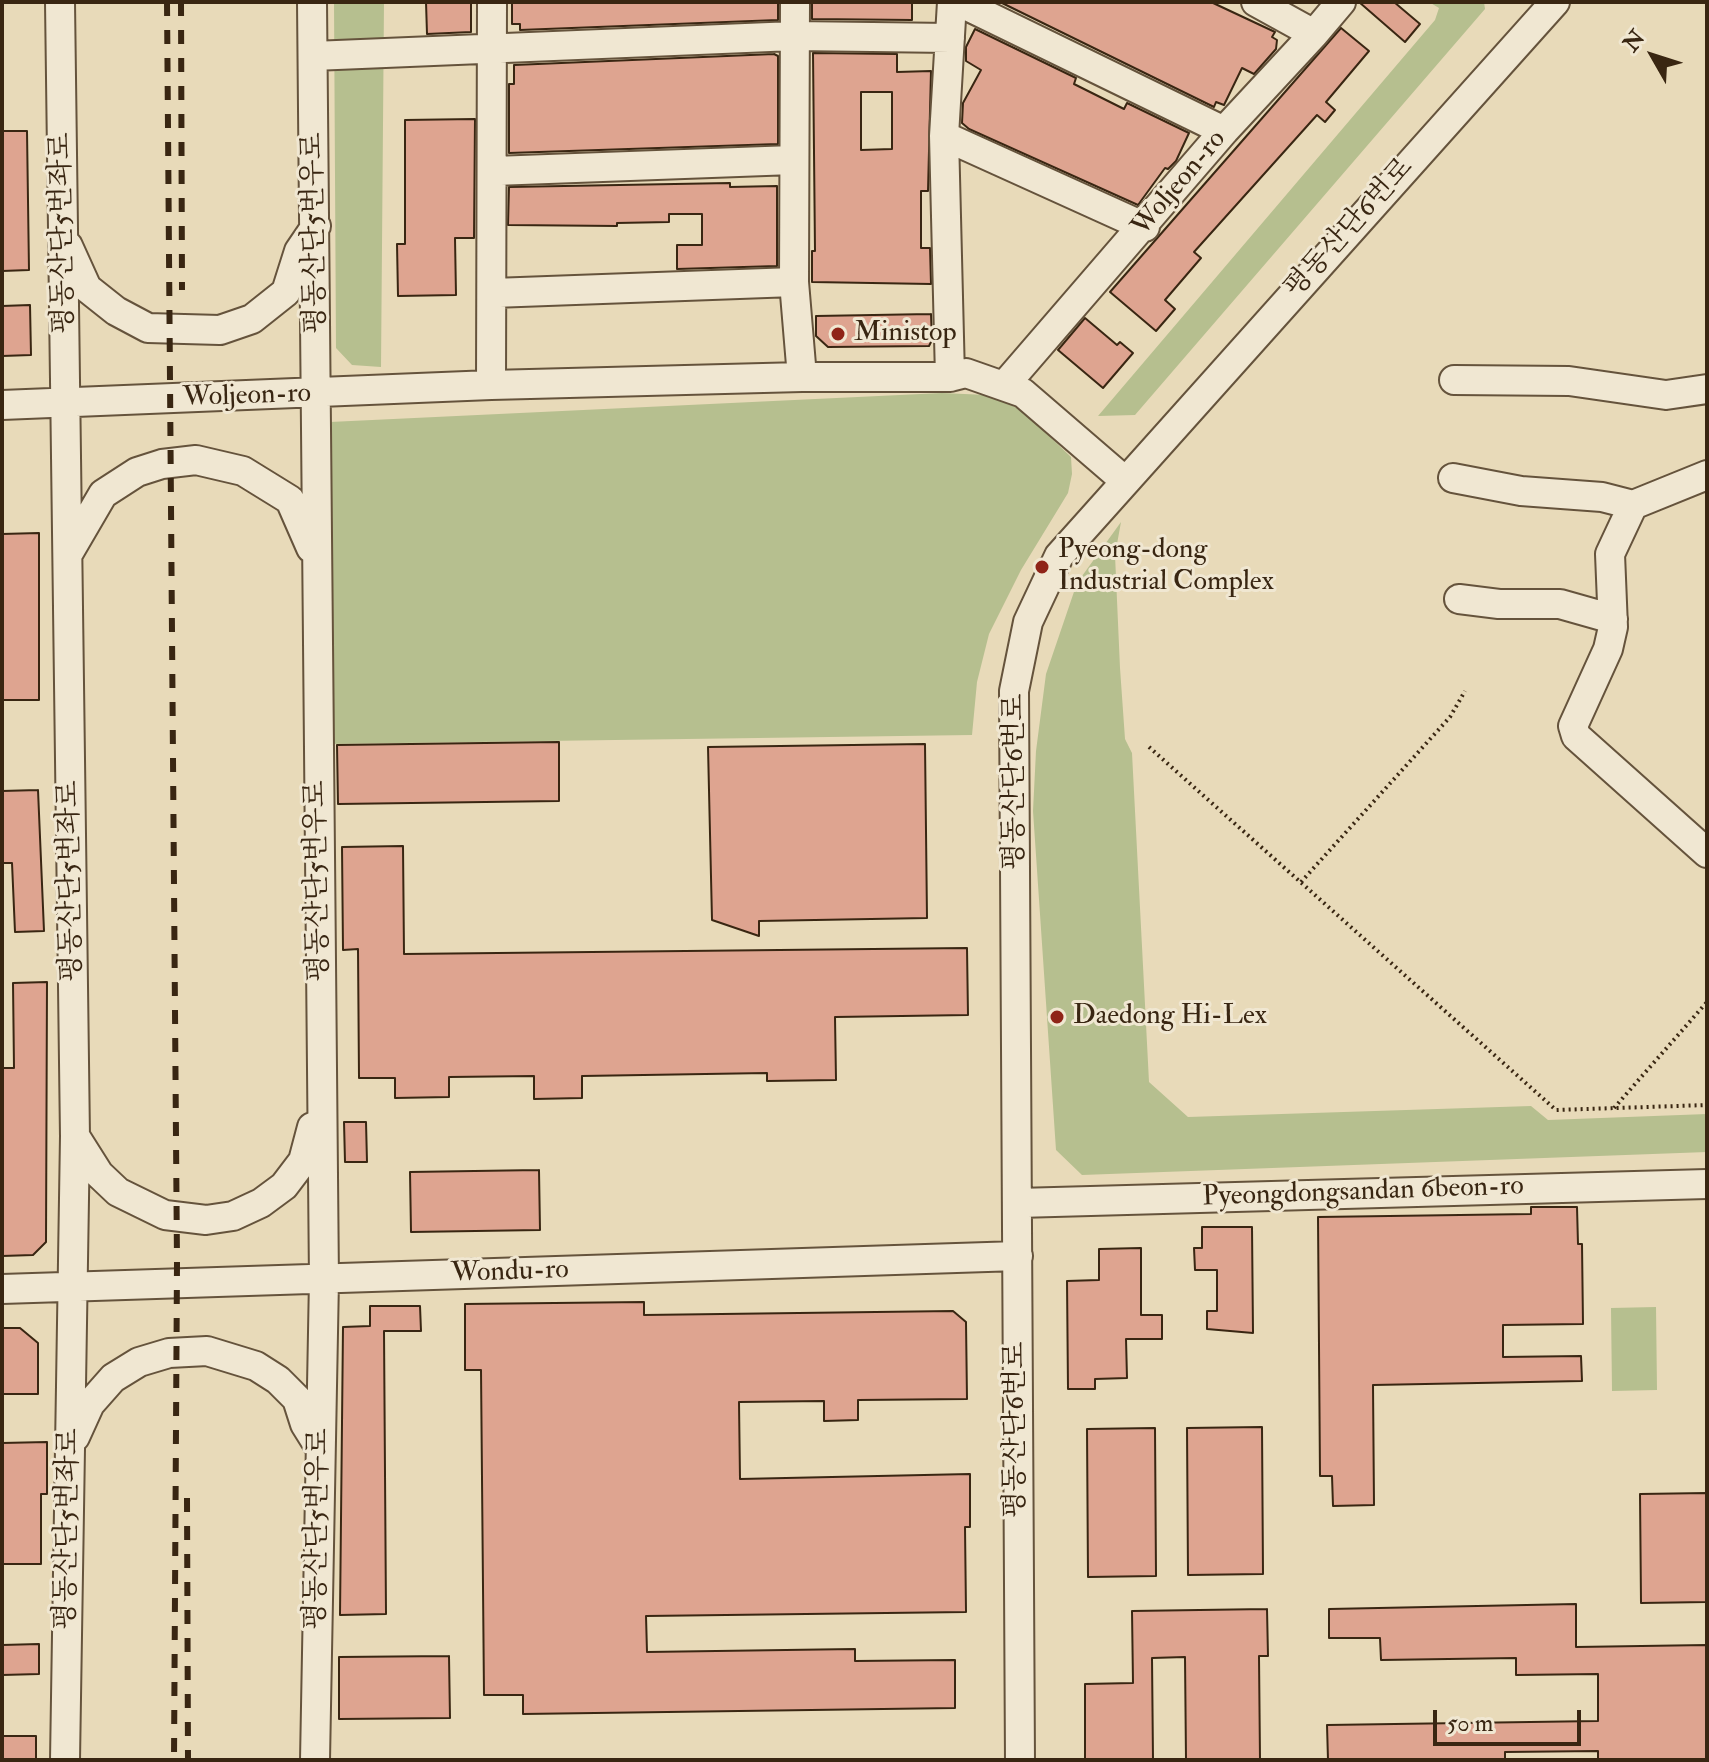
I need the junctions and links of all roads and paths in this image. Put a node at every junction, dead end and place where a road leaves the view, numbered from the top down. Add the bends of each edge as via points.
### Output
1 (60, 2) edge
2 (312, 2) edge
3 (492, 2) edge
4 (795, 2) edge
5 (952, 2) edge
6 (959, 2) edge
7 (1256, 2) edge
8 (1341, 2) edge
9 (1555, 2) edge
10 (1314, 34) junction
11 (794, 36) junction
12 (950, 38) junction
13 (493, 49) junction
14 (313, 56) junction
15 (1224, 131) junction
16 (944, 136) junction
17 (793, 160) junction
18 (494, 171) junction
19 (317, 225) junction
20 (1145, 227) junction
21 (64, 238) junction
22 (794, 282) junction
23 (493, 293) junction
24 (802, 377) junction
25 (950, 377) junction
26 (1454, 380) dead end
27 (491, 385) junction
28 (1004, 386) junction
29 (1707, 389) edge
30 (318, 394) junction
31 (66, 403) junction
32 (2, 405) edge
33 (1707, 475) edge
34 (1453, 478) dead end
35 (1124, 480) junction
36 (1633, 505) junction
37 (315, 556) junction
38 (67, 557) junction
39 (1459, 599) dead end
40 (1613, 619) junction
41 (1465, 691) dead end
42 (1149, 747) dead end
43 (1707, 853) edge
44 (1301, 882) junction
45 (1707, 1002) edge
46 (1707, 1105) edge
47 (1614, 1108) junction
48 (322, 1112) junction
49 (75, 1136) junction
50 (1707, 1184) edge
51 (1018, 1203) junction
52 (1018, 1256) junction
53 (324, 1279) junction
54 (71, 1288) junction
55 (2, 1289) edge
56 (71, 1448) junction
57 (321, 1449) junction
58 (65, 1760) edge
59 (315, 1760) edge
60 (1020, 1760) edge

1 - 21 street, 평동산단5번좌로
2 - 14 street, 평동산단5번우로
3 - 13 street
4 - 11 street
5 - 12 street
6 - 15 street
7 - 10 street
8 - 10 street, Woljeon-ro
9 - 35 street, 평동산단6번로
10 - 15 street, Woljeon-ro
11 - 12 street
11 - 13 street
11 - 17 street
12 - 16 street
13 - 14 street
13 - 18 street
14 - 19 street, 평동산단5번우로
15 - 20 street, Woljeon-ro
16 - 20 street
16 - 25 street
17 - 18 street
17 - 22 street
18 - 23 street
19 - 21 street via 299,251 286,292 252,319 220,330 148,328 116,311 87,288
19 - 30 street, 평동산단5번우로
20 - 28 street, Woljeon-ro
21 - 31 street, 평동산단5번좌로
22 - 23 street
22 - 24 street
23 - 27 street
24 - 25 street, Woljeon-ro
24 - 27 street, Woljeon-ro
25 - 28 street, Woljeon-ro via 966,373
26 - 29 street via 1569,381 1666,395
27 - 30 street, Woljeon-ro
28 - 35 street, Woljeon-ro via 1023,393
30 - 31 street, Woljeon-ro
30 - 37 street, 평동산단5번우로
31 - 32 street, Woljeon-ro
31 - 38 street, 평동산단5번좌로
33 - 36 street
34 - 36 street
35 - 51 street, 평동산단6번로 via 1059,556 1028,622 1014,691
36 - 40 street via 1610,554
37 - 38 street via 290,500 243,471 196,460 137,472 103,494
37 - 48 street, 평동산단5번우로
38 - 49 street, 평동산단5번좌로
39 - 40 street via 1560,604
40 - 43 street via 1608,649 1573,726 1576,736
41 - 44 path via 1450,717
42 - 44 path
44 - 47 path via 1556,1110
45 - 47 path
46 - 47 path
48 - 49 street via 307,1134 303,1161 284,1186 233,1216 206,1220 165,1215 118,1192 99,1174
48 - 53 street, 평동산단5번우로
49 - 54 street, 평동산단5번좌로
50 - 51 street, Pyeongdongsandan 6beon-ro
51 - 52 street, 평동산단6번로
52 - 53 street, Wondu-ro
52 - 60 street, 평동산단6번로
53 - 54 street, Wondu-ro
53 - 57 street, 평동산단5번우로
54 - 55 street, Wondu-ro
54 - 56 street, 평동산단5번좌로
56 - 57 street via 90,1404 113,1378 139,1362 169,1353 207,1351 256,1366 278,1380 297,1399
56 - 58 street, 평동산단5번좌로
57 - 59 street, 평동산단5번우로

